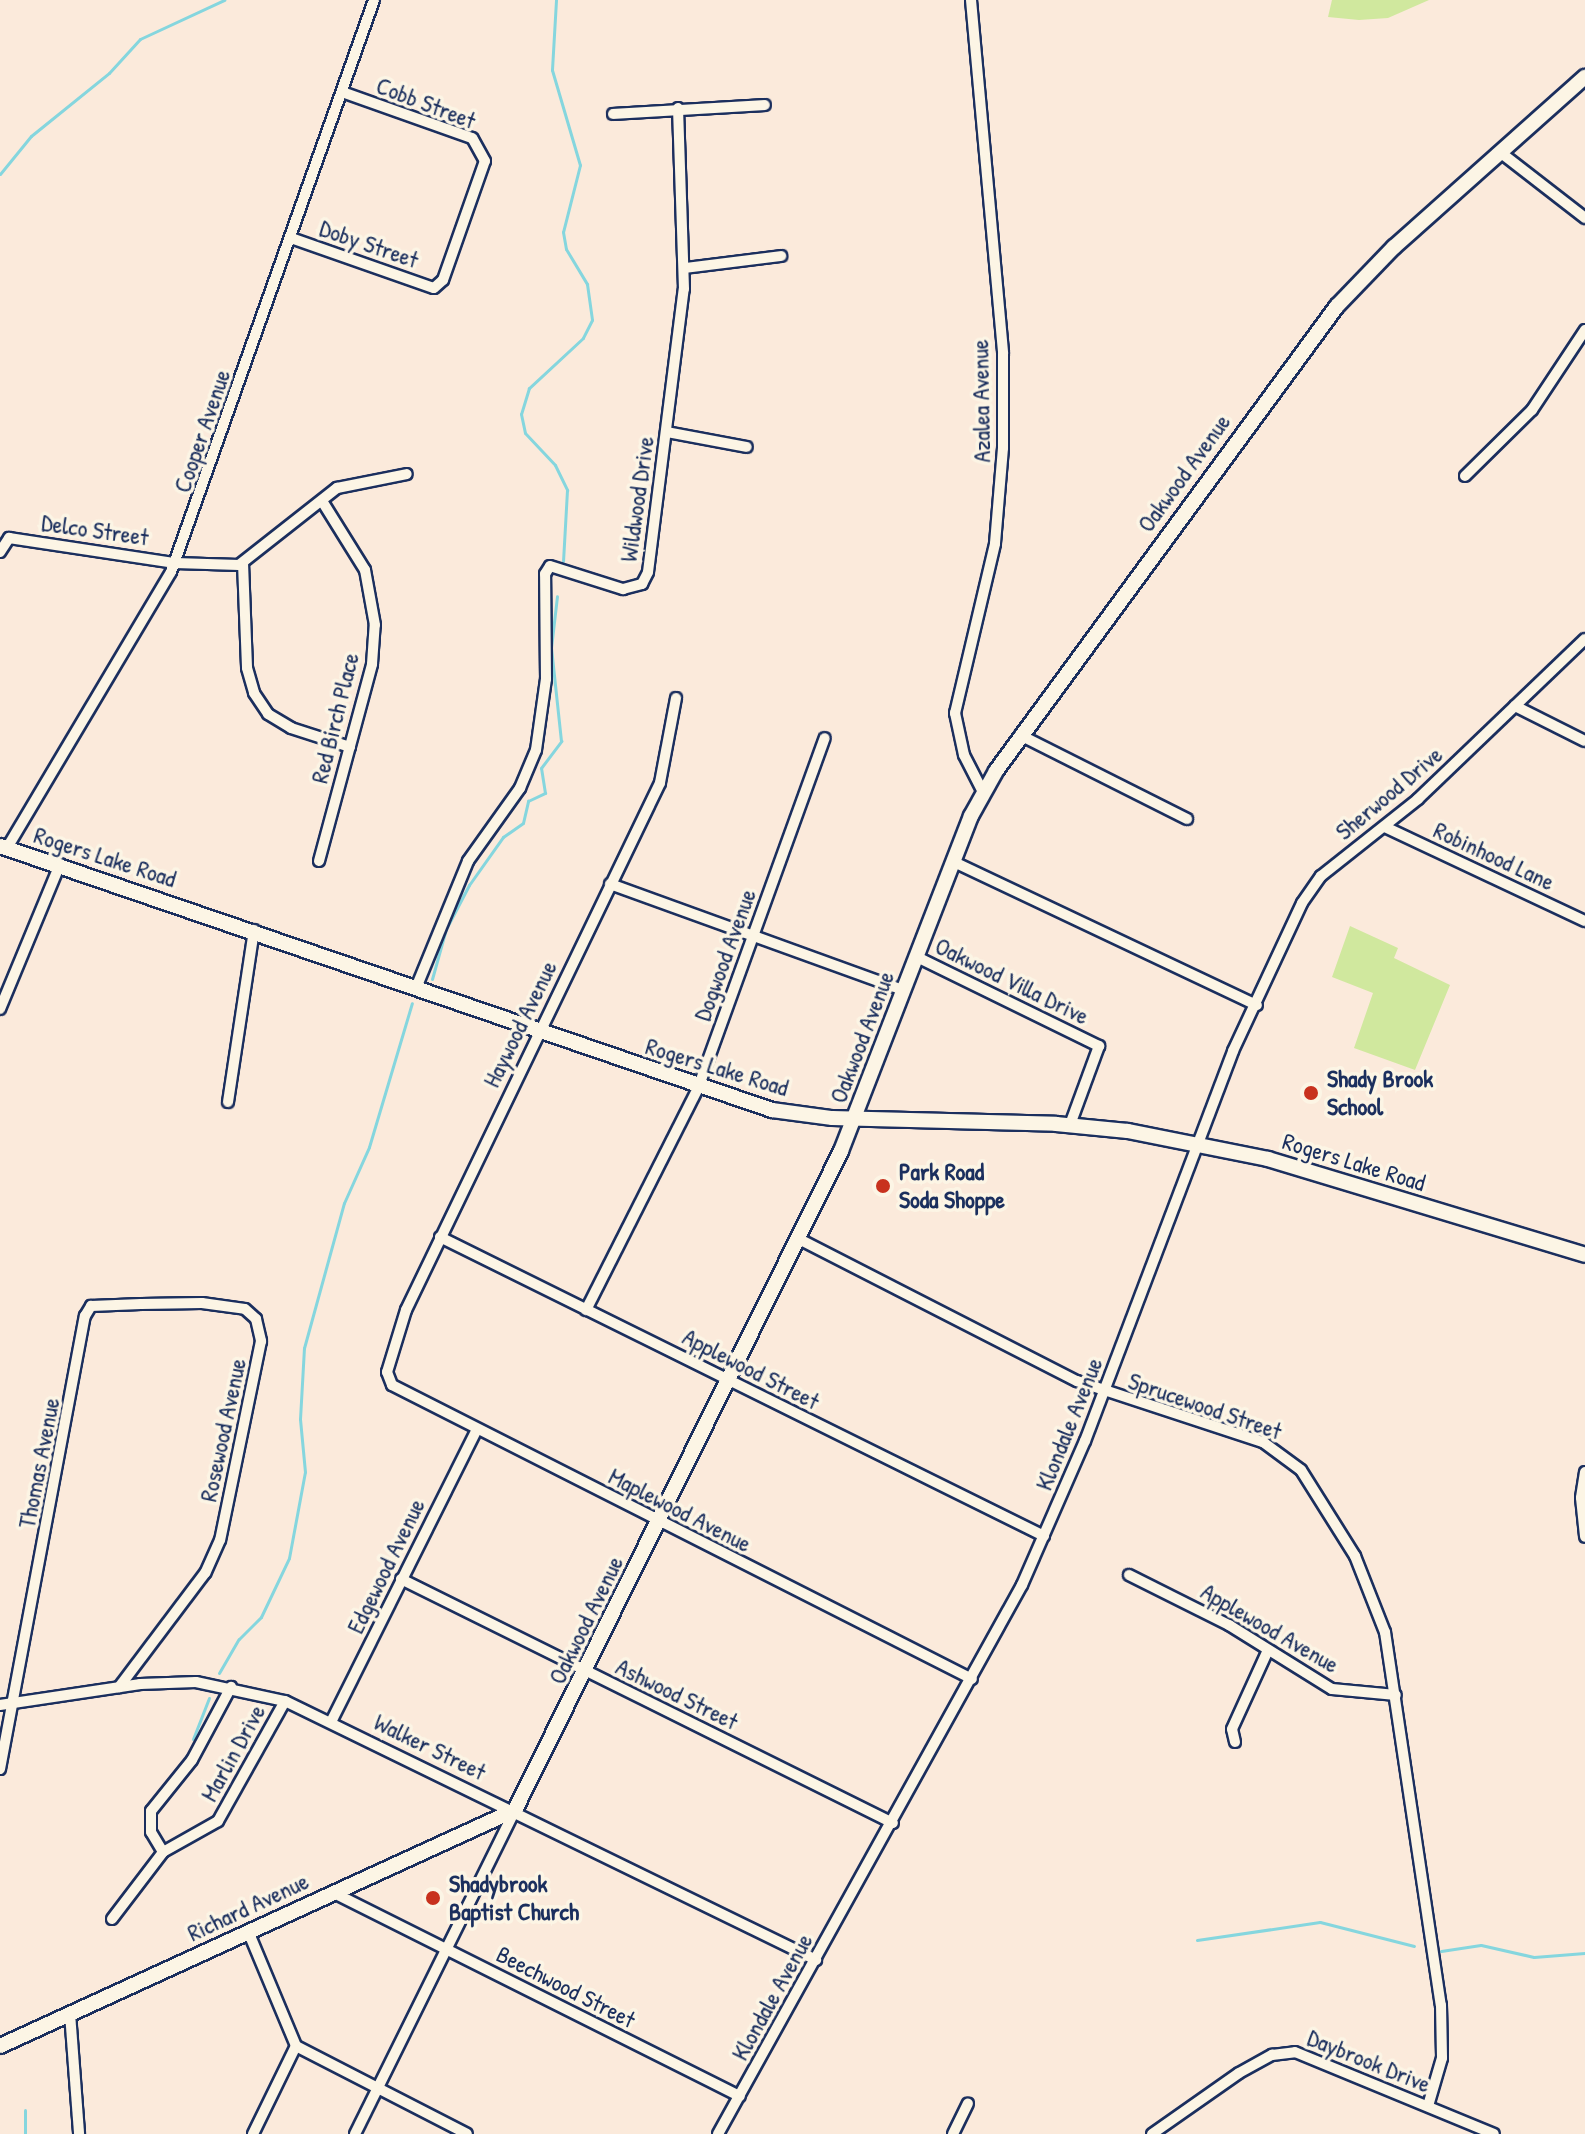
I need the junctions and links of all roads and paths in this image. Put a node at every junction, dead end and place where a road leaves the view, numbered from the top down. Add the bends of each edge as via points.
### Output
1 (374, 0) edge
2 (971, 0) edge
3 (1585, 77) edge
4 (342, 92) junction
5 (765, 105) dead end
6 (678, 108) junction
7 (613, 114) dead end
8 (1500, 152) junction
9 (1585, 218) edge
10 (291, 238) junction
11 (781, 256) dead end
12 (685, 268) junction
13 (434, 288) joint
14 (1585, 330) edge
15 (667, 432) junction
16 (747, 447) dead end
17 (407, 474) dead end
18 (1465, 476) dead end
19 (322, 501) junction
20 (0, 552) edge
21 (175, 563) junction
22 (243, 563) junction
23 (1585, 639) edge
24 (676, 698) dead end
25 (1515, 706) junction
26 (1020, 735) junction
27 (825, 738) dead end
28 (1585, 741) edge
29 (350, 747) junction
30 (983, 792) junction
31 (1187, 819) dead end
32 (1385, 827) junction
33 (4, 847) edge
34 (319, 861) dead end
35 (954, 862) junction
36 (60, 864) junction
37 (610, 884) junction
38 (1585, 921) edge
39 (254, 930) junction
40 (753, 936) junction
41 (917, 957) junction
42 (416, 988) junction
43 (903, 990) junction
44 (1257, 1005) junction
45 (0, 1009) edge
46 (538, 1031) junction
47 (698, 1088) junction
48 (228, 1102) dead end
49 (854, 1119) junction
50 (1070, 1125) junction
51 (1199, 1144) junction
52 (440, 1237) junction
53 (799, 1239) junction
54 (1585, 1255) edge
55 (91, 1306) joint
56 (586, 1310) junction
57 (386, 1364) joint
58 (729, 1380) junction
59 (1104, 1392) junction
60 (477, 1429) junction
61 (1585, 1472) edge
62 (659, 1522) junction
63 (1044, 1536) junction
64 (1585, 1537) edge
65 (1129, 1575) dead end
66 (401, 1579) junction
67 (1268, 1650) junction
68 (585, 1670) junction
69 (972, 1679) junction
70 (119, 1687) junction
71 (231, 1687) junction
72 (1396, 1695) junction
73 (285, 1701) junction
74 (14, 1703) junction
75 (0, 1705) edge
76 (331, 1722) junction
77 (1235, 1742) dead end
78 (0, 1769) edge
79 (515, 1810) junction
80 (893, 1823) junction
81 (163, 1852) junction
82 (332, 1892) junction
83 (112, 1919) dead end
84 (248, 1931) junction
85 (446, 1949) junction
86 (816, 1960) junction
87 (70, 2013) junction
88 (0, 2046) edge
89 (296, 2046) junction
90 (377, 2089) junction
91 (740, 2096) junction
92 (968, 2103) dead end
93 (1428, 2106) junction
94 (79, 2134) edge
95 (253, 2134) edge
96 (355, 2134) edge
97 (467, 2134) edge
98 (718, 2134) edge
99 (953, 2134) edge
100 (1152, 2134) edge
101 (1494, 2134) edge

1 - 4 street, Cooper Avenue
2 - 30 street, Azalea Avenue via 1003,354 1003,448 995,544 955,713 964,755
3 - 8 street, Oakwood Avenue
4 - 10 street, Cooper Avenue
4 - 13 street, Cobb Street via 472,138 485,161 443,280
5 - 6 street
6 - 7 street
6 - 12 street, Wildwood Drive
8 - 9 street
8 - 26 street, Oakwood Avenue via 1337,306
10 - 13 street, Doby Street
10 - 21 street, Cooper Avenue
11 - 12 street
12 - 15 street, Wildwood Drive
14 - 18 street via 1532,410
15 - 16 street
15 - 42 street, Wildwood Drive via 652,555 642,584 623,589 550,566 545,574 545,693 536,750 520,788 468,861
17 - 19 street via 364,479 337,488
19 - 22 street
19 - 29 street, Red Birch Place via 365,570 375,625 372,664
20 - 21 street, Delco Street via 9,538
21 - 22 street, Delco Street
21 - 33 street, Cooper Avenue
22 - 29 street via 247,668 254,693 268,714 291,728
23 - 25 street, Sherwood Drive
24 - 37 street, Haywood Avenue via 660,783
25 - 28 street
25 - 32 street, Sherwood Drive
26 - 30 street, Oakwood Avenue
26 - 31 street
27 - 40 street, Dogwood Avenue
29 - 34 street, Red Birch Place
30 - 35 street, Oakwood Avenue
32 - 38 street, Robinhood Lane
32 - 44 street, Sherwood Drive via 1321,876 1302,903
33 - 36 street, Rogers Lake Road
35 - 41 street, Oakwood Avenue
35 - 44 street
36 - 39 street, Rogers Lake Road
36 - 45 street
37 - 40 street
37 - 46 street, Haywood Avenue
39 - 42 street, Rogers Lake Road
39 - 48 street
40 - 43 street
40 - 47 street, Dogwood Avenue
41 - 43 street, Oakwood Avenue
41 - 50 street, Oakwood Villa Drive via 1099,1046
42 - 46 street, Rogers Lake Road
43 - 49 street, Oakwood Avenue
44 - 51 street, Klondale Avenue via 1233,1051
46 - 47 street, Rogers Lake Road
46 - 52 street, Haywood Avenue
47 - 49 street, Rogers Lake Road via 772,1110
47 - 56 street, Dogwood Avenue
49 - 50 street, Rogers Lake Road
49 - 53 street, Oakwood Avenue
50 - 51 street, Rogers Lake Road
51 - 54 street, Rogers Lake Road via 1268,1159
51 - 59 street, Klondale Avenue
52 - 56 street, Applewood Street
52 - 57 street, Haywood Avenue
53 - 58 street, Oakwood Avenue
53 - 59 street, Sprucewood Street
55 - 70 street, Rosewood Avenue via 227,1304 245,1309 260,1329 259,1357 220,1540 205,1573
55 - 74 street, Thomas Avenue
56 - 58 street, Applewood Street
57 - 60 street, Maplewood Avenue via 392,1385
58 - 62 street, Oakwood Avenue
58 - 63 street, Applewood Street
59 - 63 street, Klondale Avenue
59 - 72 street, Sprucewood Street via 1251,1438 1292,1459 1326,1507 1372,1591
60 - 62 street, Maplewood Avenue
60 - 66 street, Edgewood Avenue
61 - 64 street
62 - 68 street, Oakwood Avenue
62 - 69 street, Maplewood Avenue
63 - 69 street, Klondale Avenue
65 - 67 street, Applewood Avenue
66 - 68 street, Ashwood Street
66 - 76 street, Edgewood Avenue
67 - 72 street, Applewood Avenue via 1332,1689
67 - 77 street via 1232,1729
68 - 79 street, Oakwood Avenue
68 - 80 street, Ashwood Street
69 - 80 street, Klondale Avenue
70 - 71 street, Walker Street via 196,1682
70 - 74 street, Walker Street
71 - 73 street, Walker Street
71 - 81 street via 192,1760 151,1811 151,1832
72 - 93 street, Sprucewood Street via 1441,2005 1442,2058
73 - 76 street, Walker Street
73 - 81 street, Marlin Drive via 218,1821
74 - 75 street, Walker Street
74 - 78 street, Thomas Avenue
76 - 79 street, Walker Street
79 - 82 street, Richard Avenue
79 - 85 street, Oakwood Avenue
79 - 86 street, Walker Street
80 - 86 street, Klondale Avenue
81 - 83 street, Marlin Drive
82 - 84 street, Richard Avenue
82 - 85 street, Beechwood Street
84 - 87 street, Richard Avenue
84 - 89 street
85 - 90 street, Oakwood Avenue
85 - 91 street, Beechwood Street
86 - 91 street, Klondale Avenue
87 - 88 street, Richard Avenue
87 - 94 street
89 - 90 street
89 - 95 street
90 - 96 street, Oakwood Avenue
90 - 97 street
91 - 98 street, Klondale Avenue
92 - 99 street
93 - 100 street, Daybrook Drive via 1309,2056 1280,2052 1213,2090
93 - 101 street, Daybrook Drive

